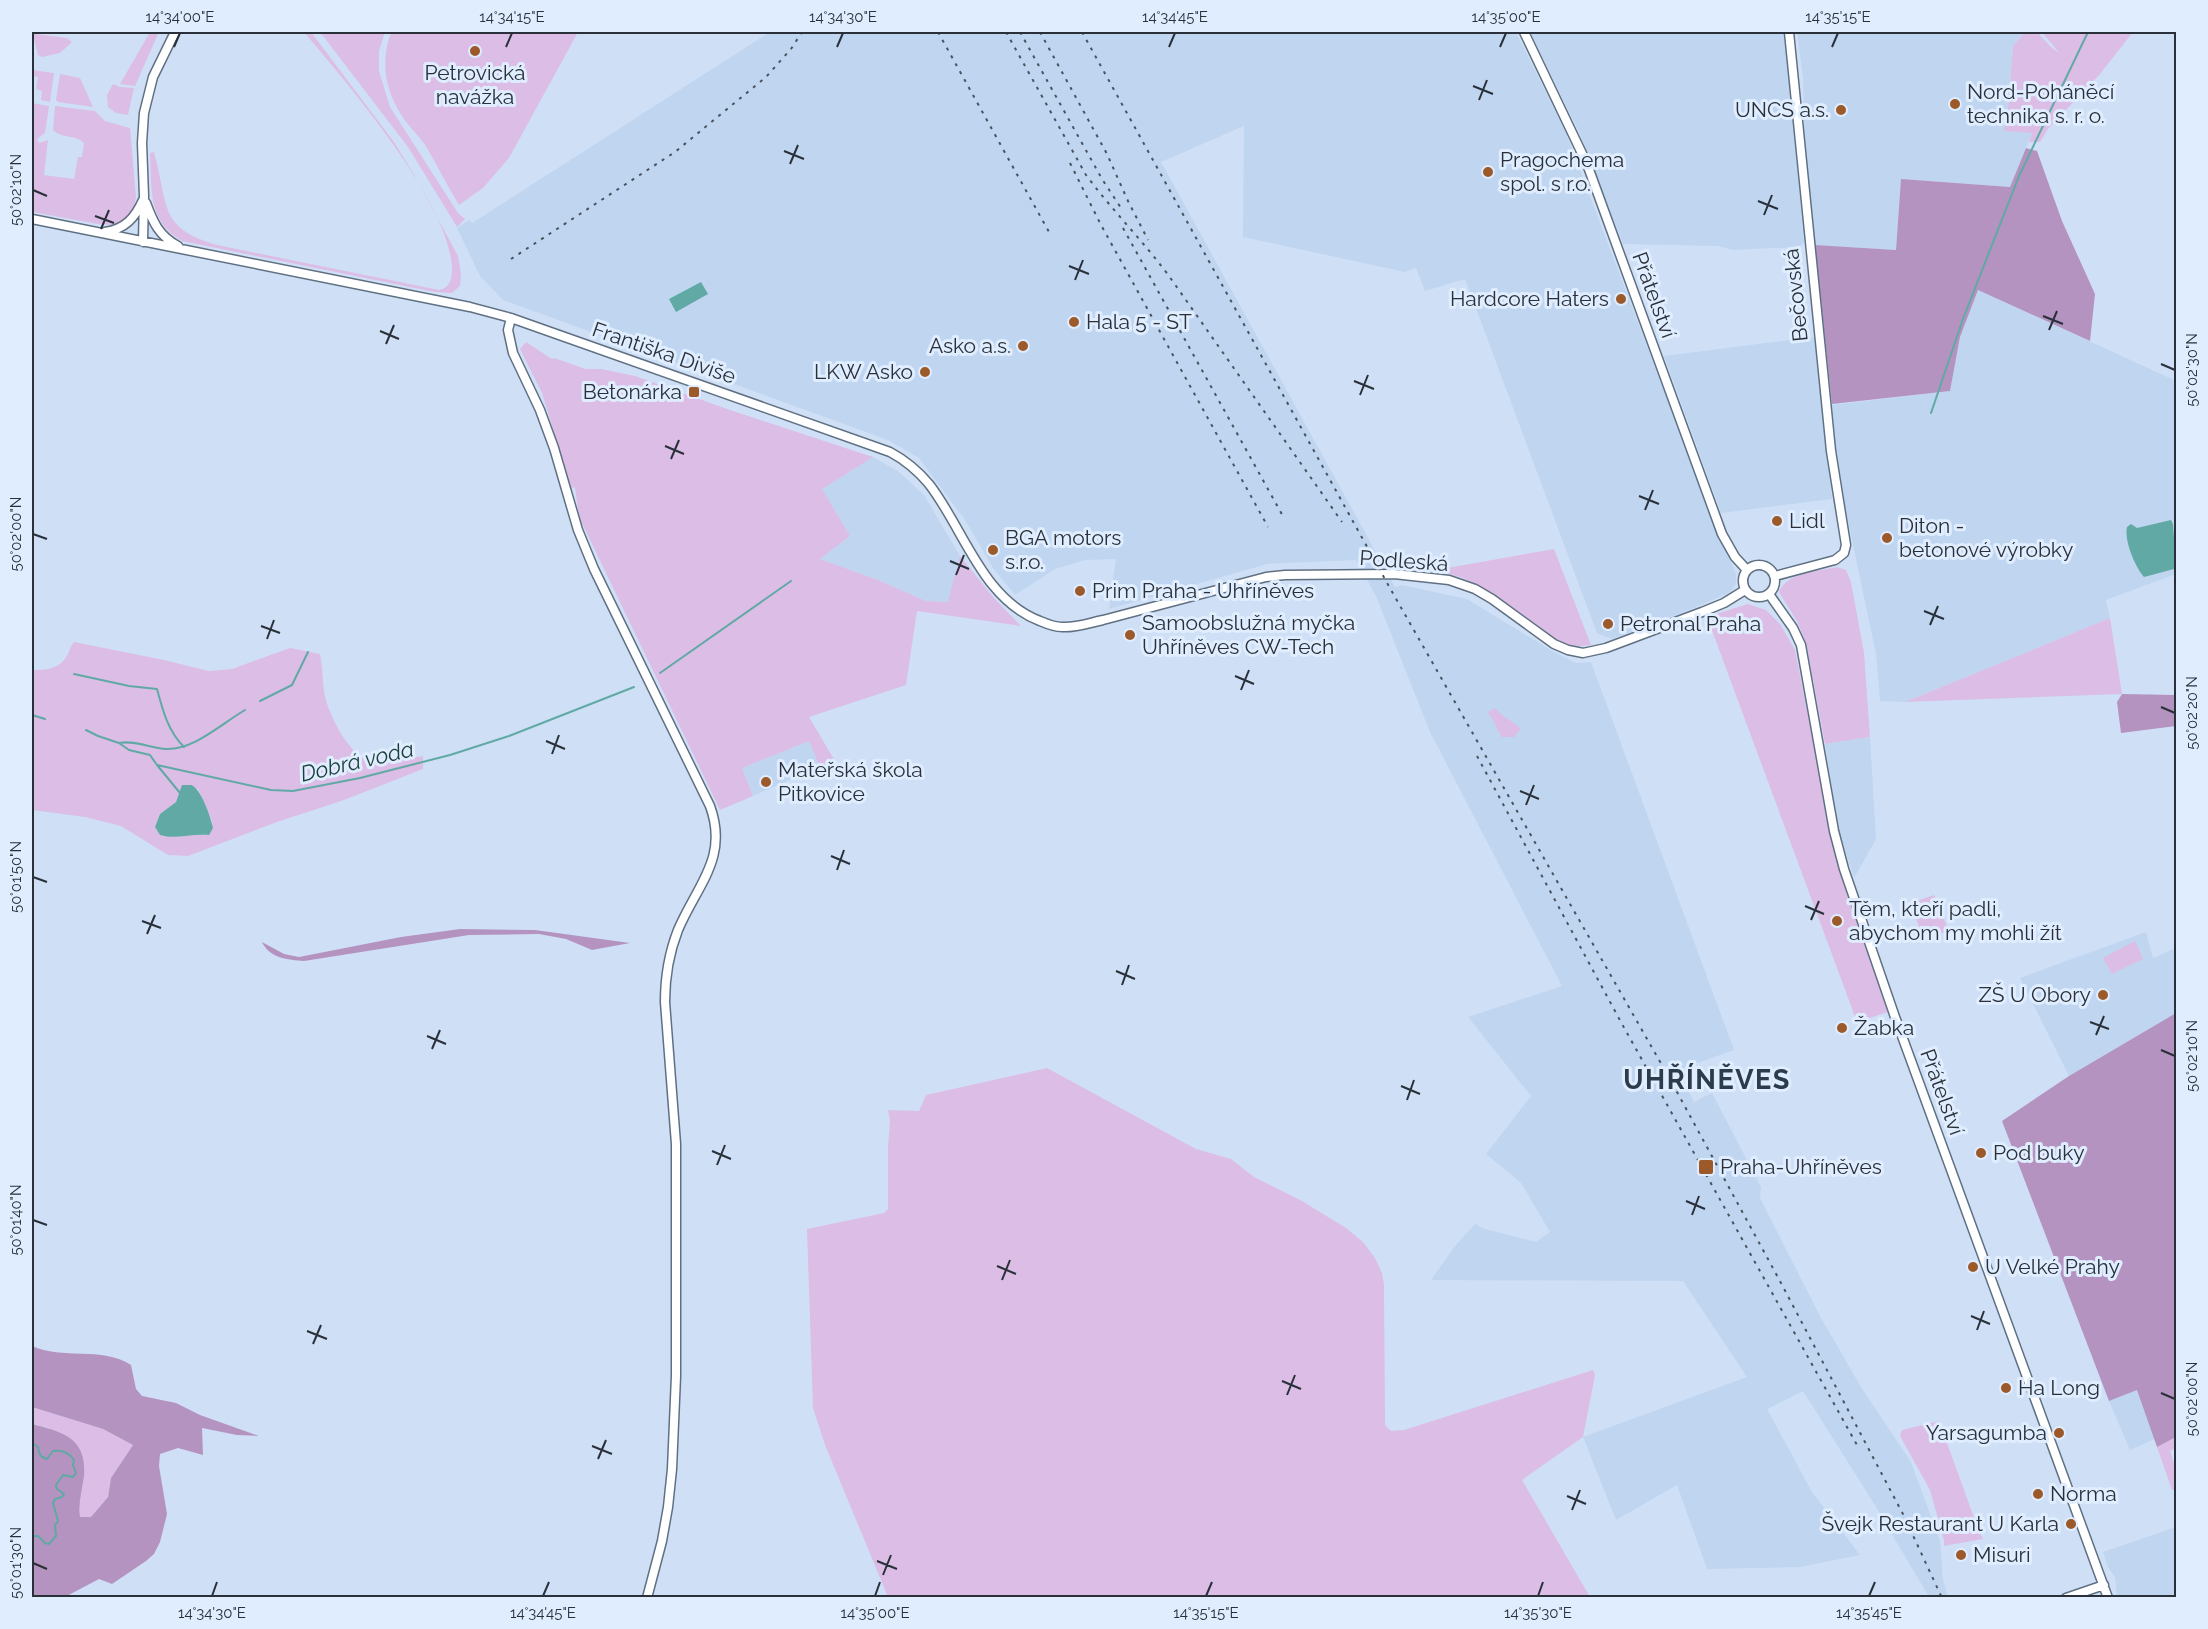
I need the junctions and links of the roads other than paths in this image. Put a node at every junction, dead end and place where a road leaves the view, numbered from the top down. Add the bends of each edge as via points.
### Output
1 (175, 32) edge
2 (1524, 32) edge
3 (1789, 32) edge
4 (144, 196) junction
5 (32, 219) edge
6 (99, 233) junction
7 (143, 242) junction
8 (202, 254) junction
9 (511, 318) junction
10 (1747, 570) junction
11 (1775, 576) junction
12 (1746, 590) junction
13 (1769, 594) junction
14 (1036, 620) joint
15 (2104, 1585) junction
16 (647, 1598) edge
17 (2066, 1598) edge
18 (2108, 1598) edge

1 - 4 main road via 146,101 142,143
2 - 10 main road, Přátelství via 1587,164 1722,534
3 - 11 main road, Bečovská via 1831,451 1846,537 1844,553 1831,561
4 - 6 main road via 136,214 124,226
4 - 7 main road
4 - 8 main road via 162,234 182,248
5 - 6 main road
6 - 7 main road
7 - 8 main road
8 - 9 main road, Františka Diviše
9 - 14 main road, Františka Diviše via 898,457 928,484 996,588
9 - 16 main road via 508,330 513,352 554,448 578,530 710,806 717,831 712,864 677,933 666,982 676,1143 676,1376 668,1507
10 - 11 main road via 1763,565
10 - 12 main road via 1743,578
11 - 13 main road via 1776,584
12 - 13 main road via 1756,597
12 - 14 main road, Podleská via 1702,612 1583,653 1554,644 1475,590 1423,576 1266,577 1076,626 1053,626
13 - 15 main road, Přátelství via 1801,645 1834,831 1851,889
15 - 17 main road
15 - 18 main road, Přátelství

